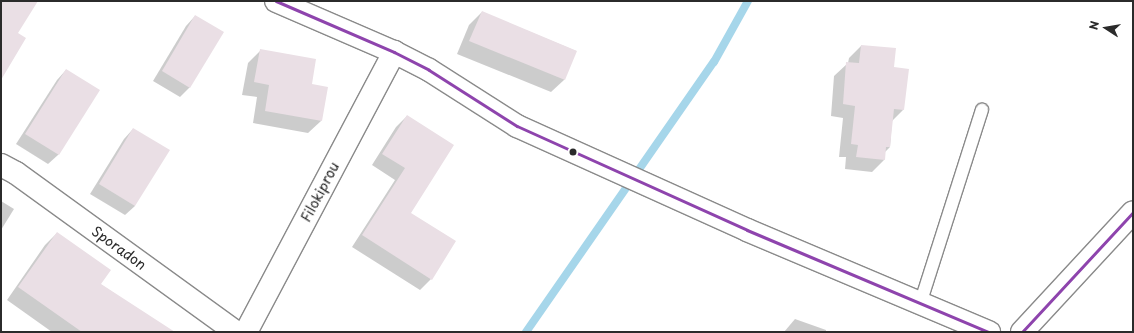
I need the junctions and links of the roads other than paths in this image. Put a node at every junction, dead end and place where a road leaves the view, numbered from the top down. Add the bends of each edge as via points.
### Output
1 (276, 1) edge
2 (394, 52) junction
3 (982, 110) dead end
4 (1, 165) edge
5 (1133, 212) edge
6 (920, 304) junction
7 (236, 332) edge
8 (246, 332) edge
9 (989, 332) edge
10 (1022, 332) edge

1 - 2 street
2 - 6 street via 429,70 517,126 747,230
2 - 8 street, Filokiprou
3 - 6 lane
4 - 7 street, Sporadon via 16,173
5 - 10 street
6 - 9 street

